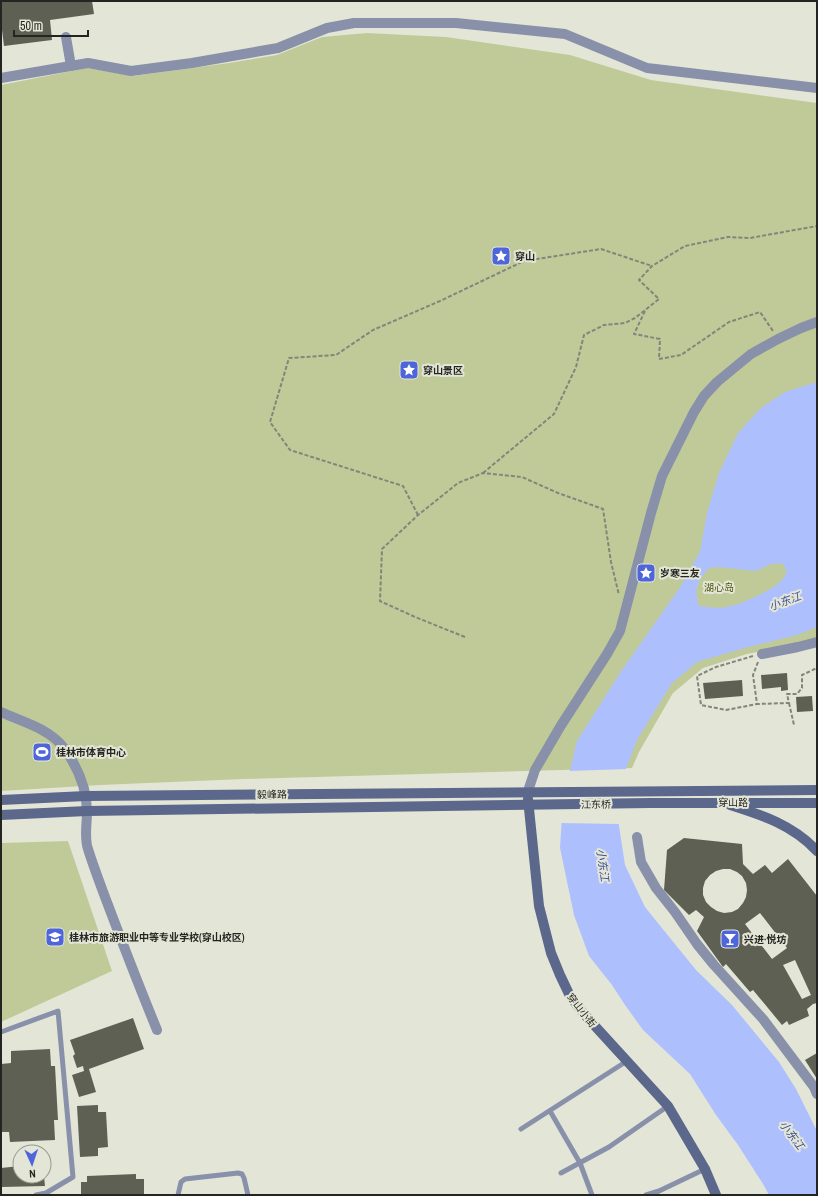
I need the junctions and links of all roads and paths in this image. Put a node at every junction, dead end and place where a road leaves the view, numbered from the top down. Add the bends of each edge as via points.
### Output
1 (66, 37) dead end
2 (71, 66) junction
3 (1, 78) edge
4 (817, 88) edge
5 (817, 226) edge
6 (652, 266) junction
7 (646, 310) junction
8 (817, 322) edge
9 (778, 339) junction
10 (483, 473) junction
11 (418, 515) junction
12 (625, 616) junction
13 (465, 637) dead end
14 (817, 642) edge
15 (762, 654) junction
16 (817, 668) edge
17 (789, 703) junction
18 (757, 704) junction
19 (1, 712) edge
20 (794, 725) dead end
21 (817, 790) edge
22 (528, 791) junction
23 (543, 791) joint
24 (650, 791) joint
25 (86, 796) junction
26 (1, 800) edge
27 (721, 802) junction
28 (650, 803) joint
29 (817, 803) edge
30 (528, 804) junction
31 (542, 804) joint
32 (87, 811) junction
33 (1, 816) edge
34 (638, 837) dead end
35 (817, 851) edge
36 (157, 1030) dead end
37 (1, 1032) edge
38 (627, 1061) junction
39 (817, 1094) edge
40 (668, 1106) junction
41 (550, 1111) junction
42 (521, 1129) dead end
43 (580, 1163) junction
44 (705, 1169) junction
45 (561, 1173) dead end
46 (660, 1193) edge
47 (36, 1195) edge
48 (178, 1195) edge
49 (248, 1195) edge
50 (592, 1195) edge
51 (646, 1195) edge
52 (716, 1195) edge

1 - 2 street
2 - 3 street
2 - 4 street via 88,63 131,71 278,48 327,28 354,23 456,23 565,34 647,68
5 - 6 path via 750,238 728,237 684,246
6 - 7 path via 639,280 659,299
6 - 11 path via 601,249 524,261 373,330 336,355 290,358 270,422 290,450 403,486
7 - 9 path via 634,334 660,339 659,359 681,355 729,322 760,312
7 - 10 path via 625,324 604,325 584,335 576,367 554,414
8 - 9 street
9 - 12 street via 751,354 717,382 694,412 662,476 650,513
10 - 11 path via 458,483
10 - 12 path via 522,477 603,509 611,562
11 - 13 path via 382,549 380,601
12 - 22 street via 614,643 535,770
14 - 15 street
15 - 18 path via 753,675
15 - 18 path via 716,667 697,676 700,705 726,710
16 - 17 path via 802,675 802,688 797,694 787,694
17 - 18 path
17 - 20 path
19 - 25 street via 38,728 63,746 78,771
21 - 24 main road, 穿山路
22 - 23 main road, 毅峰路
22 - 25 main road, 毅峰路
22 - 30 main road, 穿山小街
23 - 24 main road, 江东桥
25 - 26 main road, 毅峰路
25 - 32 street
27 - 28 main road, 穿山路
27 - 29 main road, 穿山路
27 - 35 main road via 776,821
28 - 31 main road, 江东桥
30 - 31 main road, 毅峰路
30 - 32 main road, 毅峰路
30 - 38 main road, 穿山小街 via 539,906 551,953 570,996 597,1030
32 - 33 main road, 毅峰路
32 - 36 street via 87,846
34 - 39 street via 641,862 656,888 701,949 763,1019
37 - 47 lane via 58,1011 73,1177 46,1193
38 - 40 main road, 穿山小街
38 - 41 lane
40 - 43 lane via 609,1147
40 - 44 main road, 穿山小街
41 - 42 lane
41 - 43 lane
43 - 45 lane
43 - 50 lane
44 - 46 lane
44 - 52 main road, 穿山小街
46 - 51 lane
48 - 49 lane via 181,1182 185,1179 238,1173 244,1178

